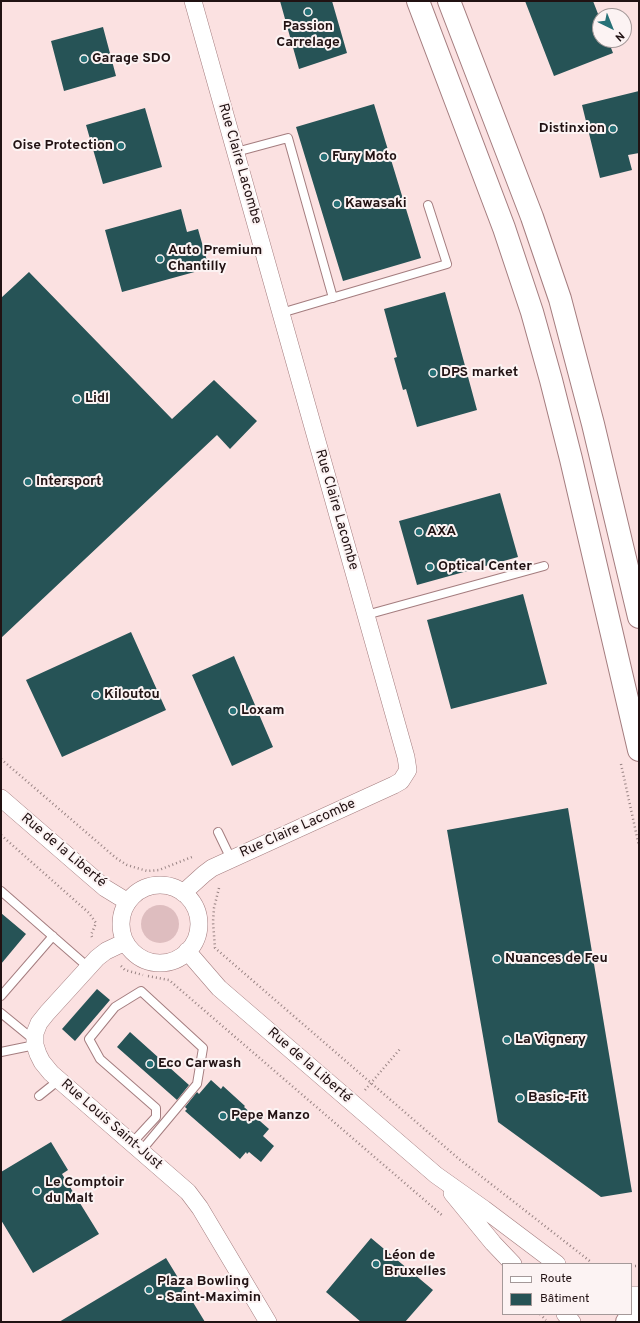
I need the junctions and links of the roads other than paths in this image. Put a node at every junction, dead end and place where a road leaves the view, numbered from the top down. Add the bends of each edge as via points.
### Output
1 (193, 1) edge
2 (418, 1) edge
3 (449, 1) edge
4 (236, 152) junction
5 (428, 205) dead end
6 (333, 298) junction
7 (281, 313) junction
8 (544, 566) dead end
9 (366, 615) junction
10 (639, 618) edge
11 (639, 750) edge
12 (1, 798) edge
13 (218, 832) dead end
14 (231, 859) junction
15 (1, 891) edge
16 (184, 893) junction
17 (128, 902) junction
18 (52, 936) junction
19 (125, 942) junction
20 (187, 952) junction
21 (88, 967) junction
22 (1, 996) edge
23 (1, 1013) edge
24 (35, 1043) junction
25 (1, 1052) edge
26 (59, 1080) junction
27 (39, 1096) dead end
28 (137, 1147) junction
29 (436, 1175) junction
30 (512, 1263) edge
31 (556, 1263) edge
32 (639, 1308) edge
33 (268, 1322) edge
34 (627, 1322) edge

1 - 4 street, Rue Claire Lacombe
2 - 11 street via 504,228 534,319 573,467
3 - 10 street via 532,217 560,299
4 - 6 lane via 288,138
4 - 7 street, Rue Claire Lacombe
5 - 6 lane via 447,264
6 - 7 lane
7 - 9 street, Rue Claire Lacombe
8 - 9 lane
9 - 14 street, Rue Claire Lacombe via 406,757 408,770 405,776 394,785
12 - 17 street, Rue de la Liberté via 90,876
13 - 14 lane
14 - 16 street, Rue Claire Lacombe via 212,868
15 - 18 lane
16 - 17 street via 168,886 156,885 140,890
16 - 20 street via 194,907 198,925 194,942
17 - 19 street via 121,918
18 - 21 lane
18 - 22 lane
19 - 20 street via 137,955 154,962 172,961
19 - 21 street via 106,951
20 - 29 street, Rue de la Liberté via 219,988
21 - 24 street via 39,1023
23 - 24 lane
24 - 25 lane
24 - 26 street, Rue Louis Saint-Just via 42,1062
26 - 27 lane
26 - 28 street, Rue Louis Saint-Just
28 - 28 lane via 197,1084 203,1048 142,991 115,1007 89,1040 100,1059 156,1108 156,1117
28 - 33 street, Rue Louis Saint-Just via 195,1200
29 - 30 street, Rue de la Liberté
29 - 31 street, Rue de la Liberté
32 - 34 street

